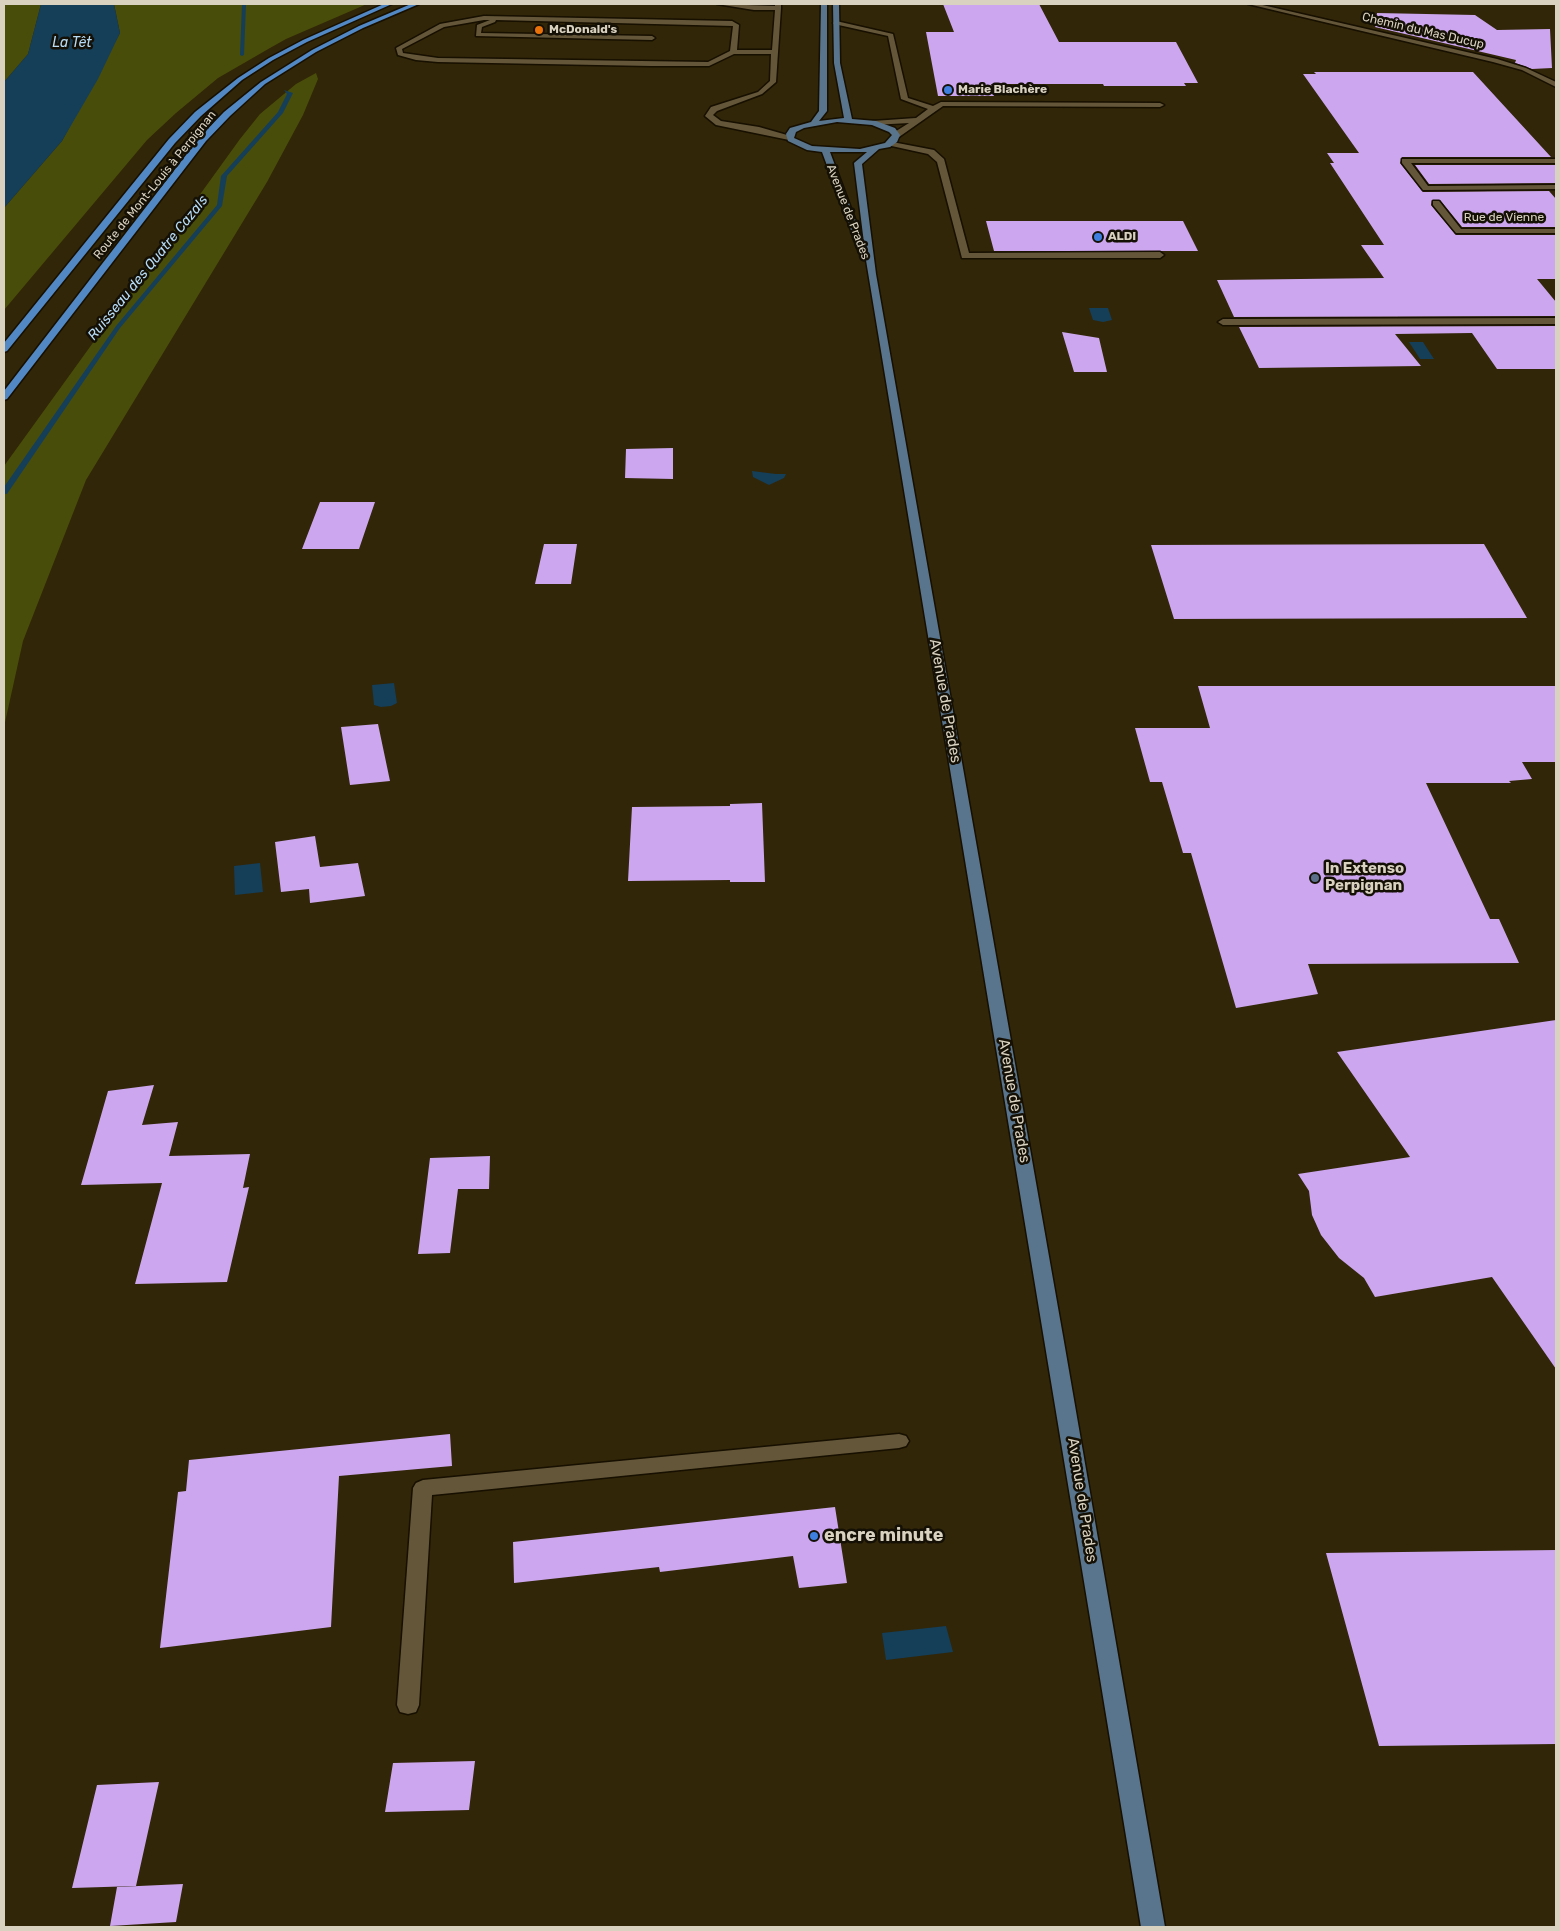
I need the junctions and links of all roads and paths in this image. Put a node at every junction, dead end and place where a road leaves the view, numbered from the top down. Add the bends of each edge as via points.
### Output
1 (389, 4) edge
2 (416, 4) edge
3 (720, 4) edge
4 (824, 4) edge
5 (836, 4) edge
6 (1251, 4) edge
7 (778, 6) edge
8 (655, 22) junction
9 (836, 23) junction
10 (652, 38) dead end
11 (733, 52) junction
12 (775, 52) junction
13 (1544, 78) junction
14 (1556, 78) edge
15 (1556, 85) edge
16 (1160, 105) dead end
17 (934, 109) junction
18 (919, 120) junction
19 (849, 121) junction
20 (814, 123) junction
21 (873, 123) junction
22 (756, 129) junction
23 (793, 130) junction
24 (896, 135) junction
25 (791, 139) junction
26 (890, 143) junction
27 (876, 148) junction
28 (825, 150) junction
29 (1556, 161) edge
30 (1556, 187) edge
31 (1436, 203) dead end
32 (1556, 231) edge
33 (1160, 255) dead end
34 (872, 274) junction
35 (1556, 321) edge
36 (1223, 322) dead end
37 (4, 349) edge
38 (4, 397) edge
39 (899, 1440) dead end
40 (408, 1705) dead end
41 (1153, 1927) edge

1 - 37 highway, Route de Mont-Louis à Perpignan via 305,41 271,60 240,79 198,114 172,141
2 - 38 highway, Route de Mont-Louis à Perpignan via 314,51 263,83 226,114 139,220
3 - 7 street via 754,8
4 - 20 main road via 823,111
5 - 9 main road
6 - 13 street, Chemin du Mas Ducup via 1495,60
7 - 12 street
8 - 10 street via 492,21 479,26 478,36
8 - 11 street via 736,25
8 - 11 street via 484,18 442,25 399,48 400,54 438,60 651,64 709,64
9 - 17 street via 891,35 905,99
9 - 19 main road via 837,63
11 - 12 street
12 - 22 street via 773,82 760,92 714,109 709,116 719,123
13 - 14 street
13 - 15 street, Chemin du Mas Ducup
16 - 17 street via 941,104
17 - 18 street
18 - 21 street
18 - 24 street
19 - 20 main road
19 - 21 main road
20 - 23 main road
21 - 24 main road via 892,130
22 - 23 street
22 - 25 street
23 - 25 main road
24 - 26 main road
25 - 28 main road via 810,148
26 - 27 main road
26 - 33 street via 931,152 941,161 965,256
27 - 28 main road
27 - 34 main road, Avenue de Prades via 858,163
28 - 34 main road, Avenue de Prades
29 - 30 street via 1405,161 1426,188
31 - 32 street, Rue de Vienne via 1459,231
34 - 41 main road, Avenue de Prades
35 - 36 street
39 - 40 street via 423,1488

